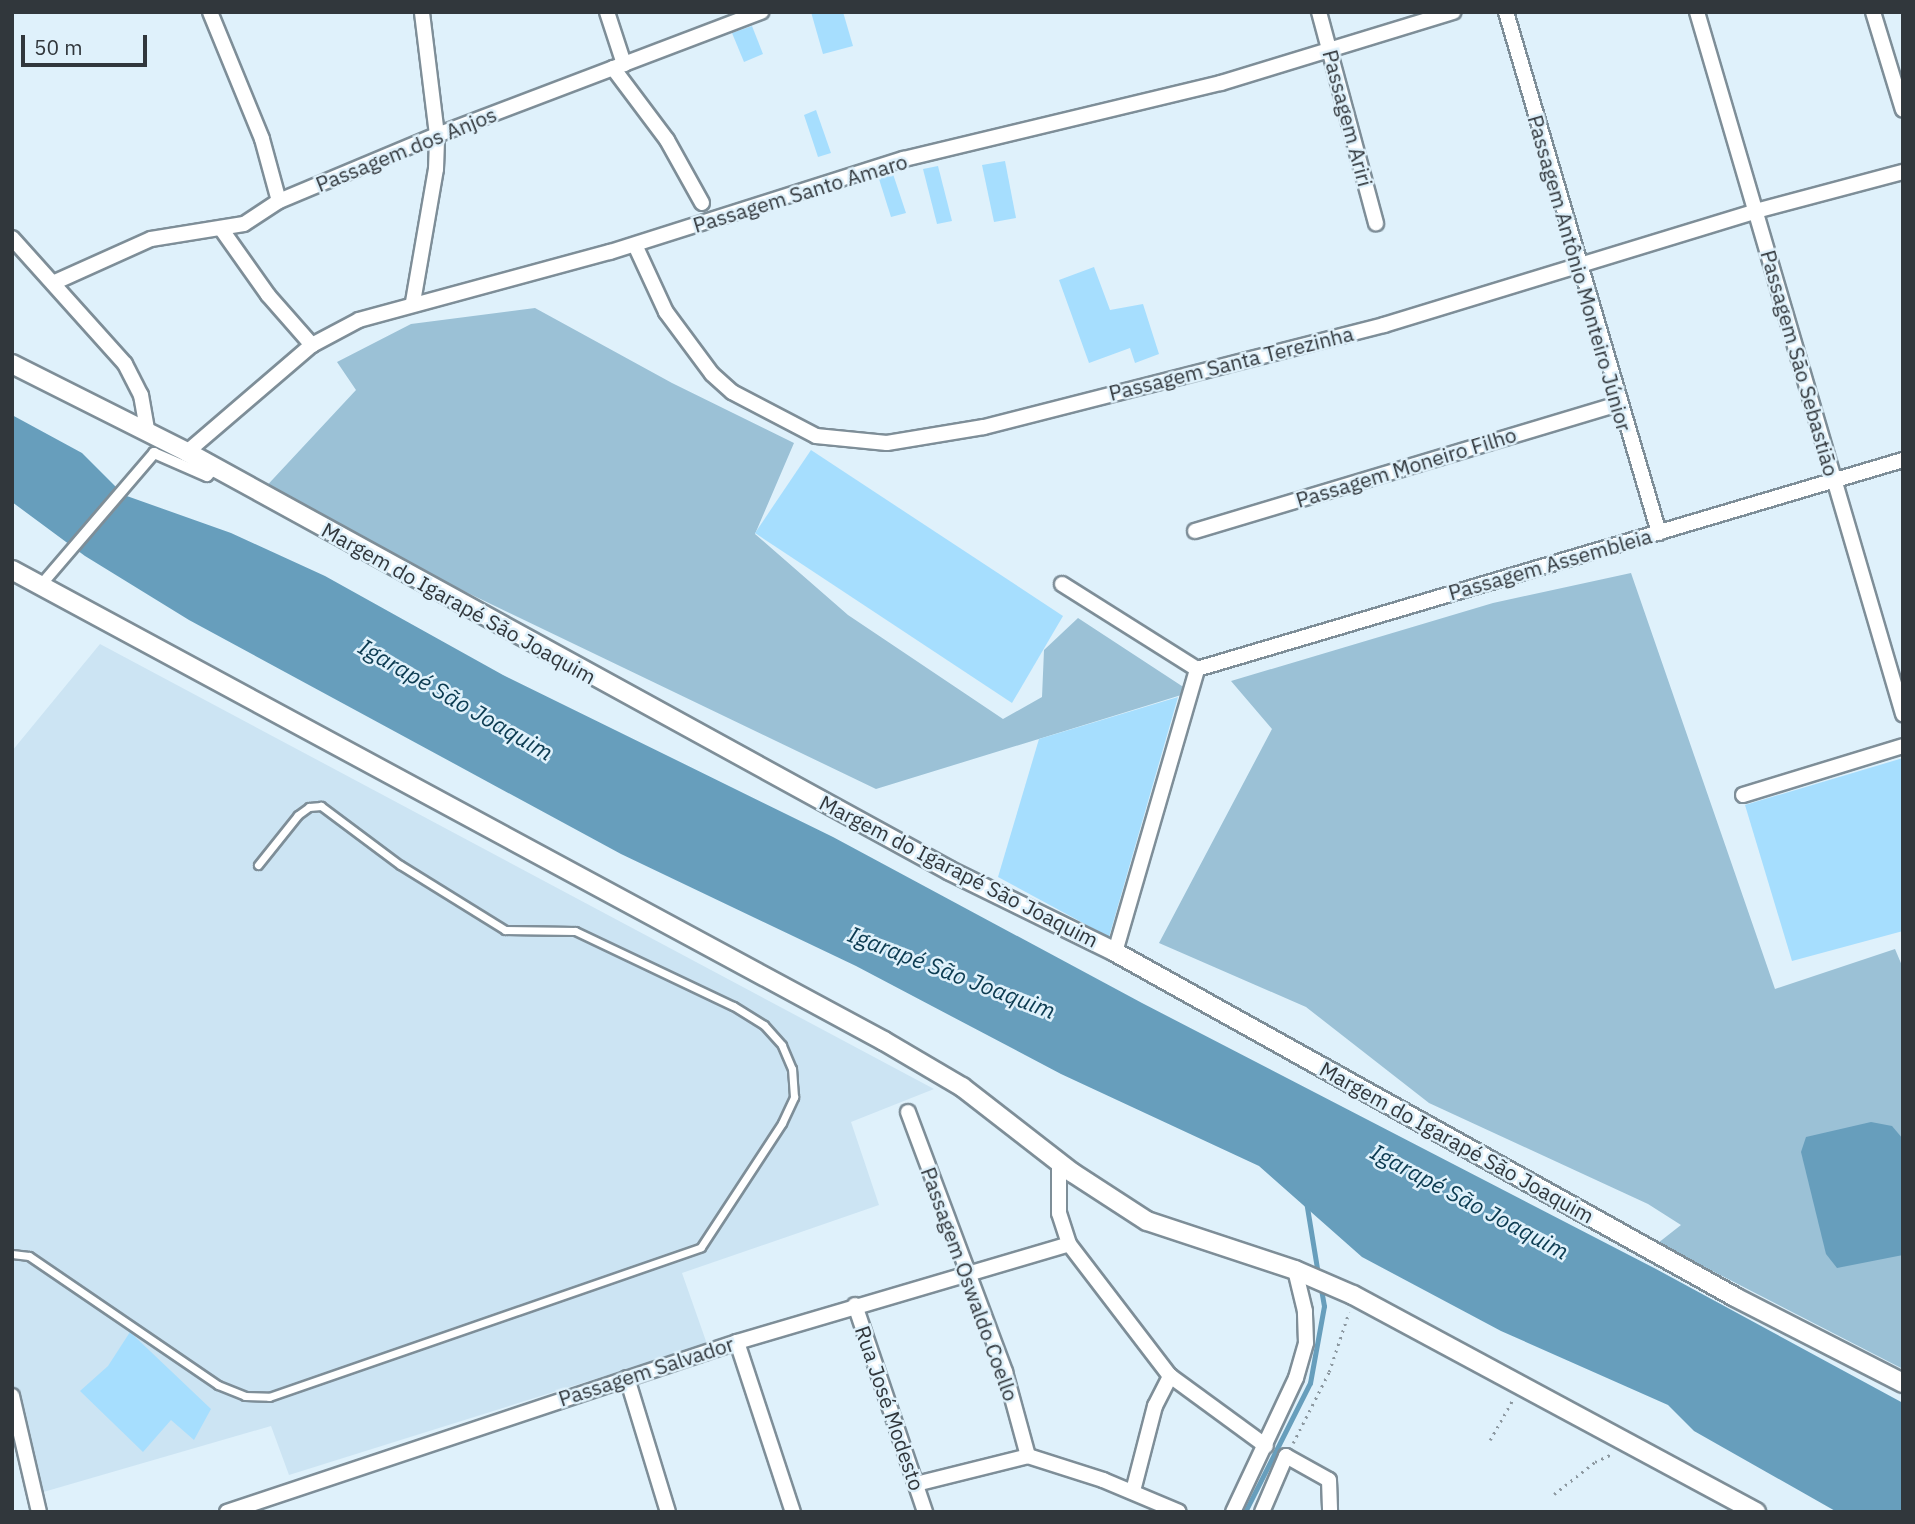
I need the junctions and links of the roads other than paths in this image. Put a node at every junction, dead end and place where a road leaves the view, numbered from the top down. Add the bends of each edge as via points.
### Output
1 (210, 12) edge
2 (422, 12) edge
3 (607, 12) edge
4 (761, 12) edge
5 (1319, 12) edge
6 (1453, 12) edge
7 (1506, 12) edge
8 (1697, 12) edge
9 (1873, 12) edge
10 (1330, 50) junction
11 (618, 66) junction
12 (1903, 110) edge
13 (437, 135) junction
14 (1903, 172) edge
15 (279, 201) junction
16 (702, 203) dead end
17 (1756, 211) junction
18 (1376, 223) dead end
19 (222, 230) junction
20 (12, 238) edge
21 (635, 244) junction
22 (1579, 265) junction
23 (53, 283) junction
24 (413, 302) junction
25 (312, 345) junction
26 (12, 364) edge
27 (1617, 404) junction
28 (148, 433) junction
29 (187, 452) junction
30 (1903, 460) edge
31 (215, 468) junction
32 (1834, 480) junction
33 (1195, 531) dead end
34 (1658, 533) junction
35 (12, 570) edge
36 (1062, 584) dead end
37 (41, 585) junction
38 (1197, 669) junction
39 (1903, 714) edge
40 (1903, 746) edge
41 (1743, 795) dead end
42 (258, 864) dead end
43 (1115, 952) junction
44 (908, 1112) dead end
45 (1059, 1162) junction
46 (1069, 1244) junction
47 (12, 1254) edge
48 (1295, 1270) junction
49 (966, 1271) junction
50 (855, 1305) junction
51 (737, 1342) junction
52 (1170, 1376) junction
53 (627, 1378) junction
54 (1903, 1383) edge
55 (12, 1396) edge
56 (1266, 1446) junction
57 (1028, 1456) junction
58 (916, 1484) junction
59 (1133, 1491) junction
60 (39, 1512) edge
61 (227, 1512) edge
62 (668, 1512) edge
63 (793, 1512) edge
64 (925, 1512) edge
65 (1180, 1512) edge
66 (1233, 1512) edge
67 (1262, 1512) edge
68 (1330, 1512) edge
69 (1756, 1512) edge

1 - 15 street via 262,139
2 - 13 street
3 - 11 street
4 - 11 street, Passagem dos Anjos
5 - 10 street, Passagem Ariri
6 - 10 street, Passagem Santo Amaro
7 - 22 street, Passagem Antônio Monteiro Júnior
8 - 17 street, Passagem São Sebastião
9 - 12 street
10 - 18 street, Passagem Ariri
10 - 21 street, Passagem Santo Amaro via 1221,83 904,159
11 - 13 street, Passagem dos Anjos
11 - 16 street
13 - 15 street, Passagem dos Anjos
13 - 24 street via 436,169
14 - 17 street, Passagem Santa Terezinha
15 - 19 street, Passagem dos Anjos via 262,215
17 - 22 street, Passagem Santa Terezinha
17 - 32 street, Passagem São Sebastião
19 - 23 street, Passagem dos Anjos via 198,229 151,239
19 - 25 street
20 - 23 street
21 - 22 street, Passagem Santa Terezinha via 666,312 712,374 732,393 816,436 861,444 921,439 996,424 1397,321
21 - 24 street, Passagem Santo Amaro
22 - 27 street, Passagem Antônio Monteiro Júnior
23 - 28 street via 136,381
24 - 25 street, Passagem Santo Amaro via 359,320
25 - 29 street, Passagem Santo Amaro
26 - 28 street, Margem do Igarapé São Joaquim
27 - 33 street, Passagem Moneiro Filho
27 - 34 street, Passagem Antônio Monteiro Júnior
28 - 29 street, Margem do Igarapé São Joaquim
29 - 31 street, Margem do Igarapé São Joaquim
30 - 32 street, Passagem Assembleia
31 - 37 street via 207,476 154,453 62,555
31 - 43 street, Margem do Igarapé São Joaquim via 938,864
32 - 34 street, Passagem Assembleia
32 - 39 street, Passagem São Sebastião
34 - 38 street, Passagem Assembleia
35 - 37 street
36 - 38 street
37 - 45 street via 884,1041 962,1087
38 - 43 street
40 - 41 street
42 - 47 lane via 298,816 309,807 321,806 407,870 505,930 575,931 733,1006 764,1025 782,1045 792,1069 794,1097 782,1123 701,1247 269,1397 245,1396 218,1385 29,1256
43 - 54 street, Margem do Igarapé São Joaquim via 1735,1297
44 - 49 street, Passagem Oswaldo Coello
45 - 46 street via 1059,1213
45 - 48 street via 1147,1221
46 - 49 street, Passagem Salvador
46 - 52 street
48 - 56 street via 1305,1311 1306,1343
48 - 69 street via 1522,1383
49 - 50 street, Passagem Salvador
49 - 57 street, Passagem Oswaldo Coello via 1005,1372
50 - 51 street, Passagem Salvador
50 - 58 street, Rua José Modesto
51 - 53 street, Passagem Salvador
51 - 63 street
52 - 56 street
52 - 59 street via 1155,1406
53 - 61 street, Passagem Salvador
53 - 62 street
55 - 60 street
56 - 66 street
57 - 58 street
57 - 59 street
58 - 64 street, Rua José Modesto
59 - 65 street
67 - 68 street via 1286,1456 1329,1480

